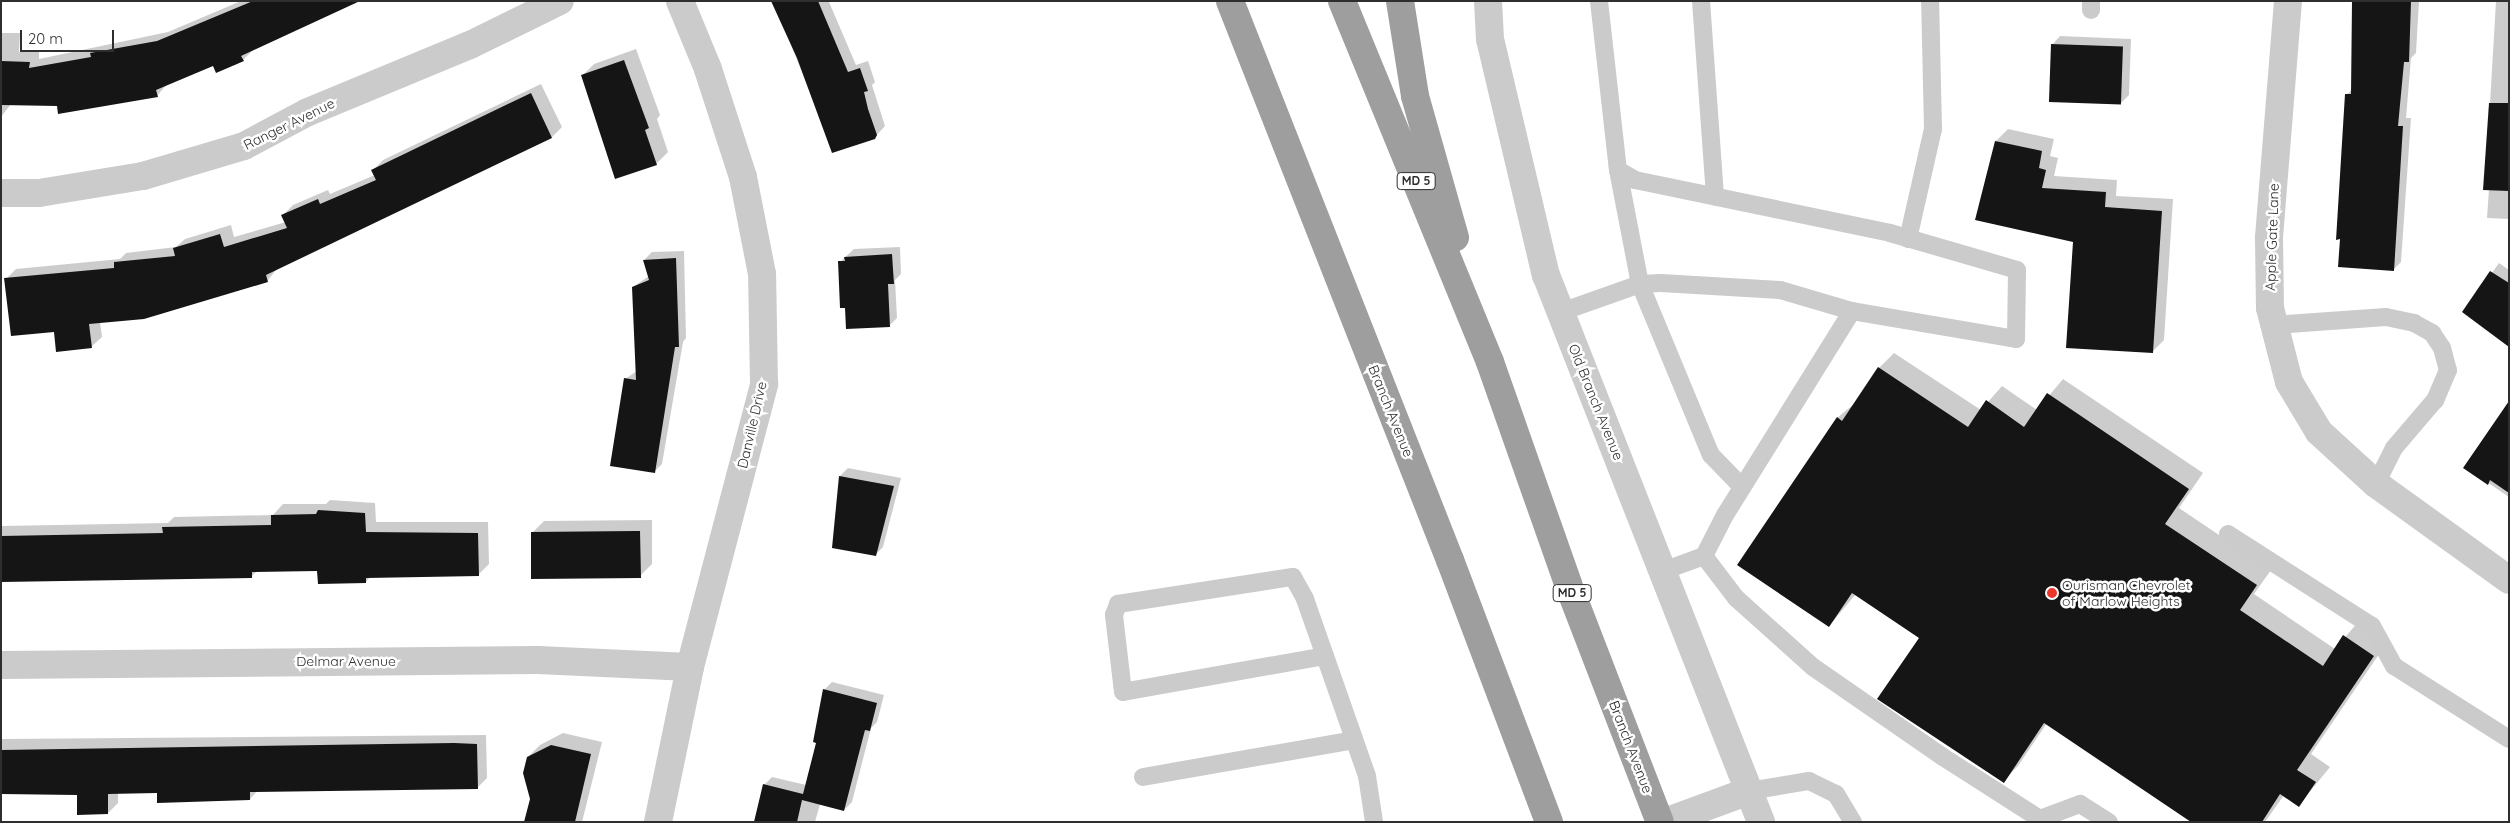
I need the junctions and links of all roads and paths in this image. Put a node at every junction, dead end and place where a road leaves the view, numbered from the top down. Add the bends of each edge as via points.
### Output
1 (560, 1) edge
2 (680, 1) edge
3 (1214, 1) edge
4 (1230, 1) edge
5 (1342, 1) edge
6 (1400, 1) edge
7 (1488, 1) edge
8 (1599, 1) edge
9 (1701, 1) edge
10 (1930, 1) edge
11 (2288, 1) edge
12 (1618, 170) junction
13 (1, 193) edge
14 (1715, 197) junction
15 (1308, 206) junction
16 (1908, 238) junction
17 (1640, 284) junction
18 (1852, 311) junction
19 (1561, 312) junction
20 (2274, 325) junction
21 (1490, 362) junction
22 (2376, 484) junction
23 (1742, 487) junction
24 (2228, 534) dead end
25 (1704, 556) junction
26 (1663, 571) junction
27 (2509, 580) edge
28 (1325, 656) junction
29 (1, 665) edge
30 (690, 667) junction
31 (2509, 739) edge
32 (1354, 740) junction
33 (1143, 777) dead end
34 (1749, 790) junction
35 (658, 822) edge
36 (1374, 822) edge
37 (1549, 822) edge
38 (1660, 822) edge
39 (1665, 822) edge
40 (1761, 822) edge
41 (1853, 822) edge
42 (2109, 822) edge

1 - 13 street, Ranger Avenue via 470,45 308,112 244,146 144,176 39,193
2 - 30 street, Danville Drive via 708,69 743,177 762,274 764,384
3 - 15 highway
4 - 15 highway, Branch Avenue
5 - 21 highway, Branch Avenue / MD 5
6 - 21 highway via 1415,96
7 - 19 street, Old Branch Avenue via 1490,39 1546,275
8 - 12 lane
9 - 14 lane
10 - 16 lane via 1933,129
11 - 20 street, Apple Gate Lane via 2269,238 2270,308
12 - 14 lane via 1635,180
12 - 17 lane
14 - 16 lane
15 - 37 highway, Branch Avenue via 1445,546
16 - 18 lane via 2017,270 2016,339
17 - 18 lane via 1780,290
17 - 19 lane
17 - 23 lane via 1711,455
18 - 23 lane
19 - 26 street, Old Branch Avenue
20 - 22 street, Apple Gate Lane via 2289,382 2319,432
20 - 22 lane via 2386,317 2414,323 2432,333 2442,348 2448,370 2436,400 2394,448
21 - 38 highway, Branch Avenue / MD 5 via 1568,584
22 - 27 street, Apple Gate Lane
23 - 25 lane
24 - 31 lane via 2372,626 2394,666
25 - 26 lane
25 - 42 lane via 1736,598 1813,667 1943,757 2040,819 2080,804
26 - 34 street, Old Branch Avenue
28 - 28 lane via 1294,577 1118,604 1114,615 1123,692
28 - 32 lane
29 - 30 street, Delmar Avenue via 538,660
30 - 35 street, Danville Drive
32 - 33 lane
32 - 36 lane via 1366,776
34 - 39 street
34 - 40 street, Old Branch Avenue
34 - 41 lane via 1808,781 1836,794

